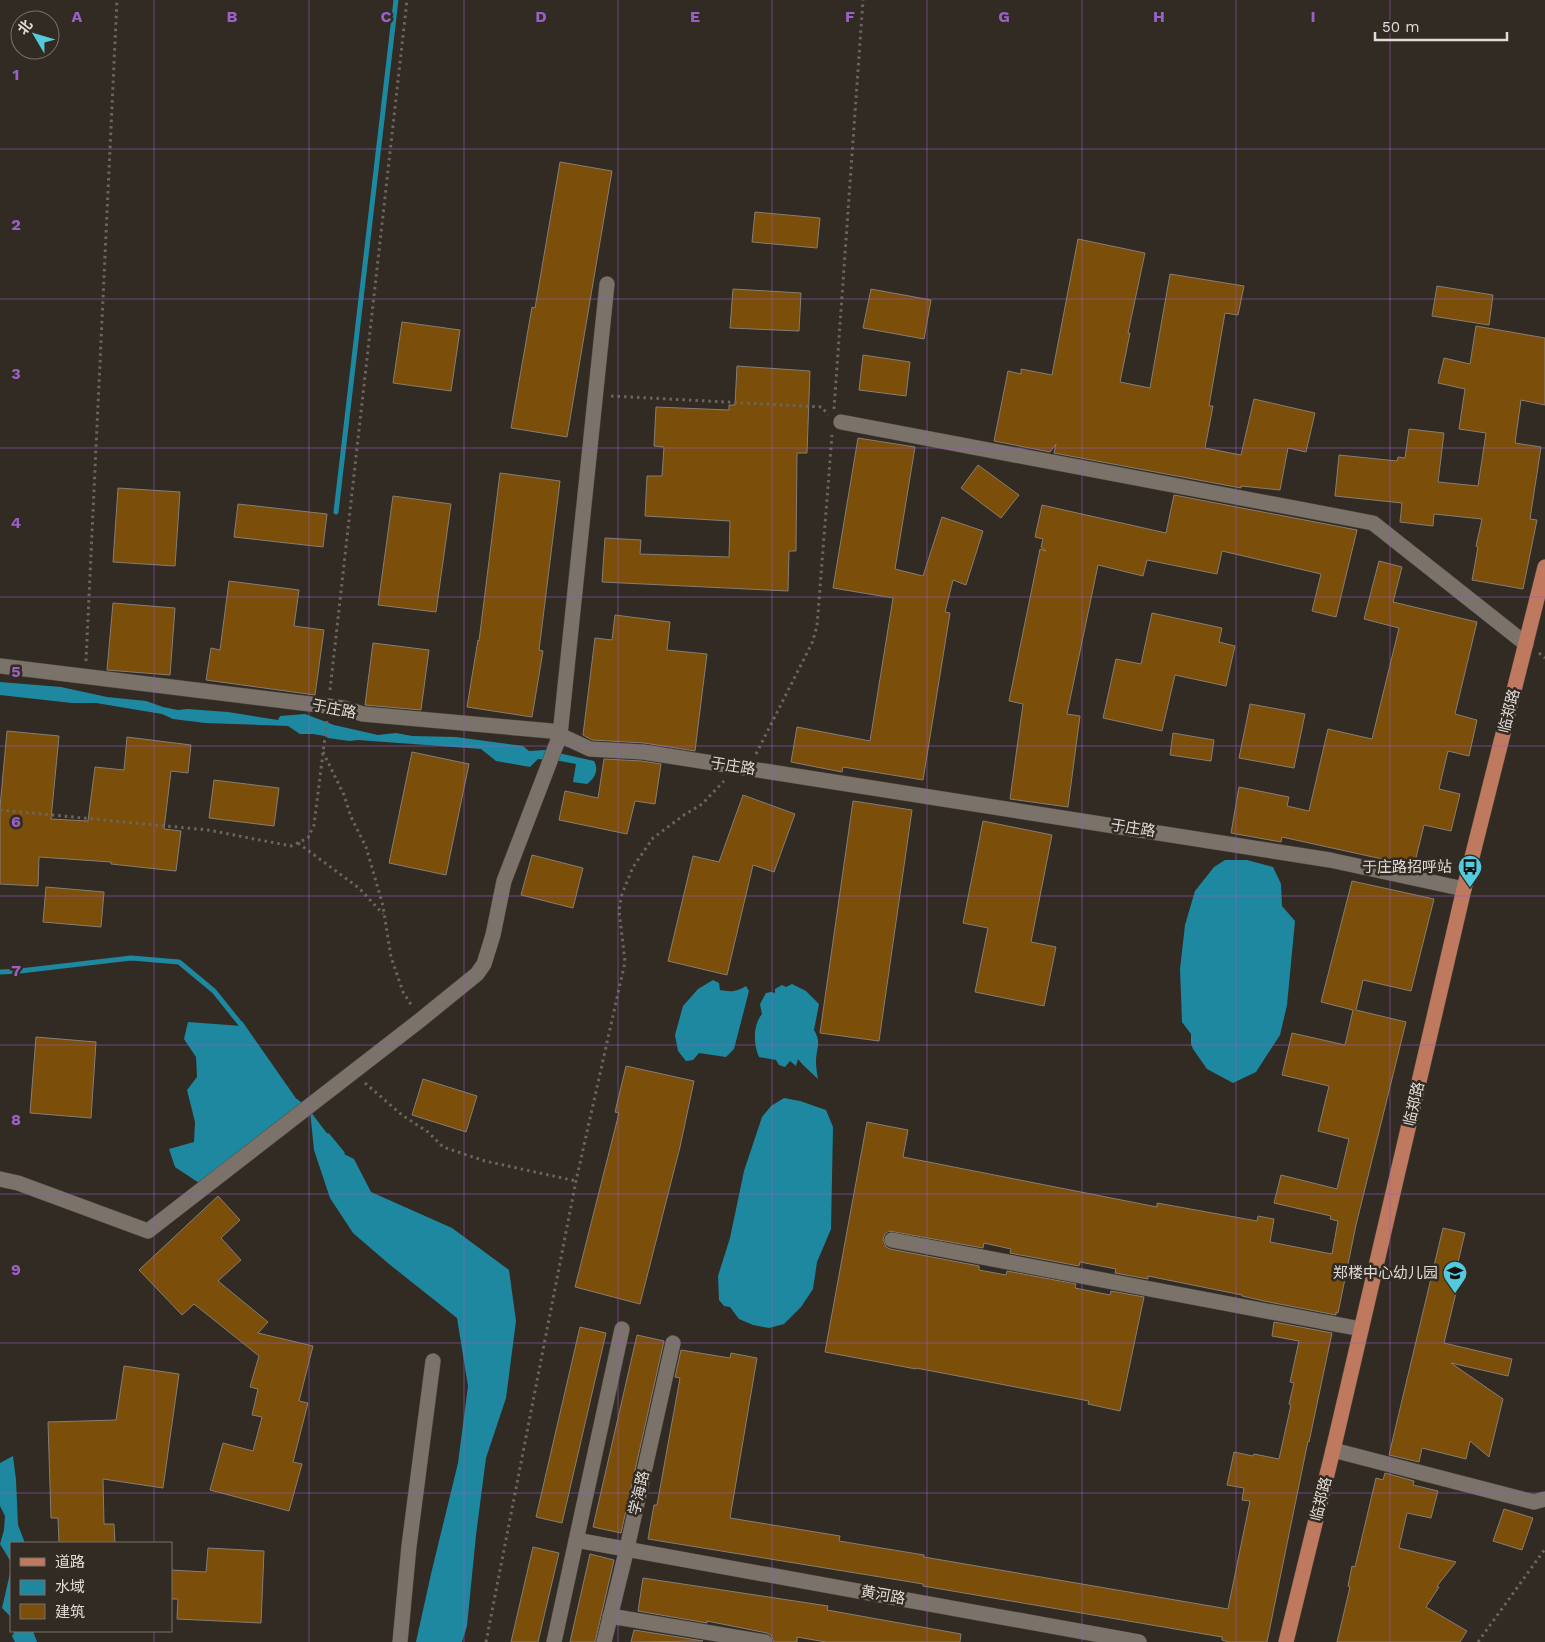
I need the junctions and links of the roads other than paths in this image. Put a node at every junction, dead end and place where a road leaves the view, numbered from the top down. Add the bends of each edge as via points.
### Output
1 (607, 284) dead end
2 (837, 421) road end
3 (1545, 567) edge
4 (1526, 644) junction
5 (0, 666) edge
6 (560, 735) junction
7 (1464, 889) junction
8 (0, 1179) edge
9 (892, 1240) dead end
10 (622, 1328) dead end
11 (1361, 1329) junction
12 (673, 1343) dead end
13 (433, 1361) dead end
14 (1333, 1450) junction
15 (1545, 1499) edge
16 (576, 1540) junction
17 (627, 1548) junction
18 (610, 1616) junction
19 (400, 1642) edge
20 (554, 1642) edge
21 (604, 1642) edge
22 (765, 1642) edge
23 (1139, 1642) edge
24 (1286, 1642) edge

1 - 6 street
2 - 4 street via 1374,523
3 - 4 main road, 临郑路
4 - 7 main road, 临郑路
5 - 6 street, 于庄路 via 328,706 363,714 551,731
6 - 7 street, 于庄路 via 590,750 643,752 1330,860
6 - 8 street via 504,881 484,964 419,1021 148,1231 18,1182
7 - 11 main road, 临郑路
9 - 11 street
10 - 16 street
11 - 14 main road, 临郑路
12 - 17 street, 学海路
13 - 19 street
14 - 15 street via 1534,1502
14 - 24 main road, 临郑路
16 - 17 street, 黄河路
16 - 20 street
17 - 18 street, 学海路
17 - 23 street, 黄河路
18 - 21 street, 学海路
18 - 22 street

